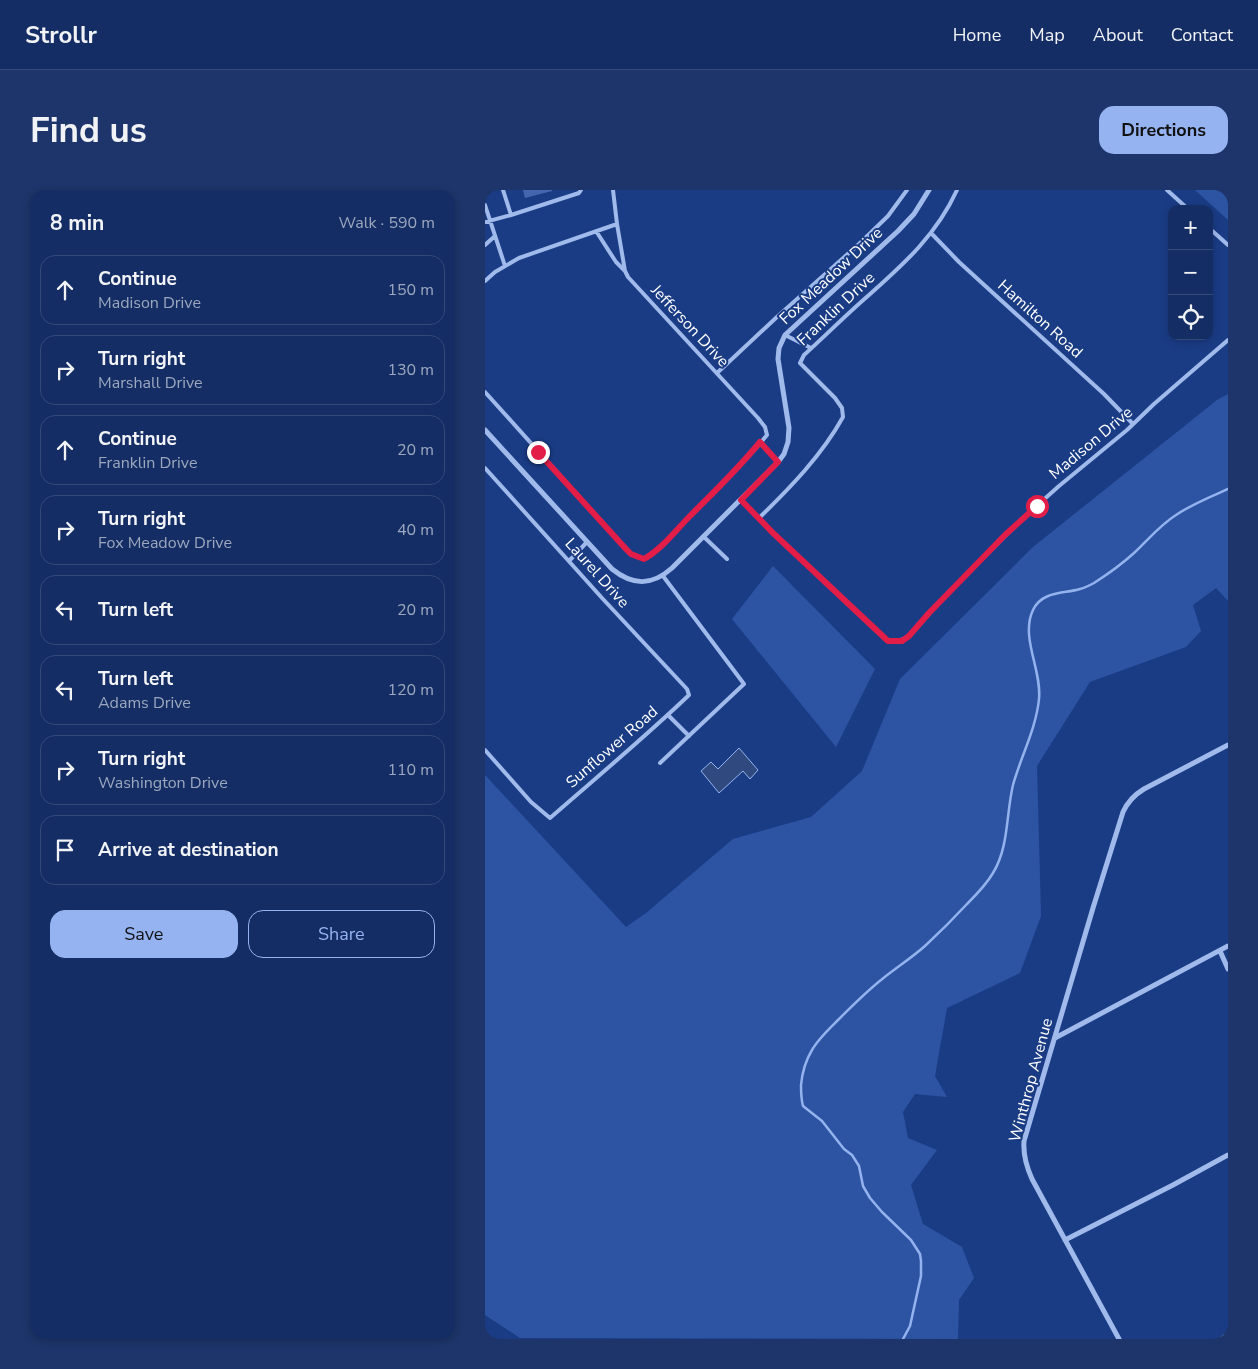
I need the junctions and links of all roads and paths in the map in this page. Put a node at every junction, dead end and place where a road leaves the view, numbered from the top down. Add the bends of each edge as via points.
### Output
1 (503, 190) edge
2 (581, 190) edge
3 (613, 190) edge
4 (907, 190) edge
5 (929, 190) edge
6 (957, 190) edge
7 (1167, 190) edge
8 (485, 205) edge
9 (1184, 205) edge
10 (511, 215) junction
11 (491, 221) junction
12 (485, 222) edge
13 (617, 224) junction
14 (596, 231) junction
15 (1213, 232) edge
16 (931, 234) junction
17 (495, 236) junction
18 (1228, 245) edge
19 (485, 246) edge
20 (505, 266) junction
21 (625, 271) junction
22 (485, 281) edge
23 (785, 335) junction
24 (1228, 340) edge
25 (811, 348) junction
26 (717, 373) junction
27 (485, 392) edge
28 (1133, 424) junction
29 (485, 430) edge
30 (760, 442) junction
31 (778, 462) junction
32 (485, 468) edge
33 (741, 500) junction
34 (759, 518) junction
35 (704, 537) junction
36 (587, 542) junction
37 (727, 559) dead end
38 (569, 561) junction
39 (663, 576) junction
40 (689, 695) joint
41 (668, 715) junction
42 (689, 736) junction
43 (1228, 744) edge
44 (485, 750) edge
45 (660, 763) dead end
46 (1228, 946) edge
47 (1220, 951) junction
48 (1228, 969) edge
49 (1055, 1038) junction
50 (1228, 1155) edge
51 (1065, 1240) junction
52 (1228, 1337) edge
53 (1119, 1339) edge
54 (1225, 1339) edge

1 - 10 lane
2 - 10 lane
3 - 13 lane
4 - 26 lane via 888,216 859,244
5 - 23 street, Fox Meadow Drive via 914,214 898,231
6 - 16 lane, Franklin Drive
7 - 9 lane
8 - 11 lane
10 - 11 lane
11 - 12 lane
11 - 17 lane
13 - 14 lane
13 - 21 lane
14 - 20 lane
14 - 21 lane, Jefferson Drive
15 - 18 lane
16 - 25 lane, Franklin Drive via 899,268
16 - 28 lane, Hamilton Road
17 - 19 lane
17 - 20 lane
20 - 22 lane
21 - 26 lane, Jefferson Drive
23 - 25 lane
23 - 31 street, Fox Meadow Drive via 779,348 778,364 789,442
24 - 28 lane, Madison Drive
25 - 34 lane, Franklin Drive via 799,363 835,398 842,408 843,417 801,474
26 - 30 lane, Jefferson Drive via 765,427 767,435
27 - 30 lane via 631,554 644,559 729,478
28 - 34 lane, Madison Drive via 1021,519 902,641 885,639
29 - 36 street, Fox Meadow Drive
30 - 31 lane
31 - 33 street, Fox Meadow Drive
32 - 38 lane, Laurel Drive
33 - 34 lane
33 - 35 street, Fox Meadow Drive
35 - 37 lane
35 - 39 street, Fox Meadow Drive
36 - 38 lane
36 - 39 street, Fox Meadow Drive via 612,569 628,579 645,582
38 - 40 lane, Laurel Drive via 687,689
39 - 42 lane via 744,684
40 - 41 lane, Sunflower Road
41 - 42 lane
41 - 44 lane, Sunflower Road via 550,818 531,802
42 - 45 lane
43 - 49 street, Winthrop Avenue via 1134,795 1127,804
46 - 47 street
47 - 48 street
47 - 49 street
49 - 51 street, Winthrop Avenue via 1023,1151 1027,1170
50 - 51 street
51 - 53 street, Winthrop Avenue
52 - 54 street

